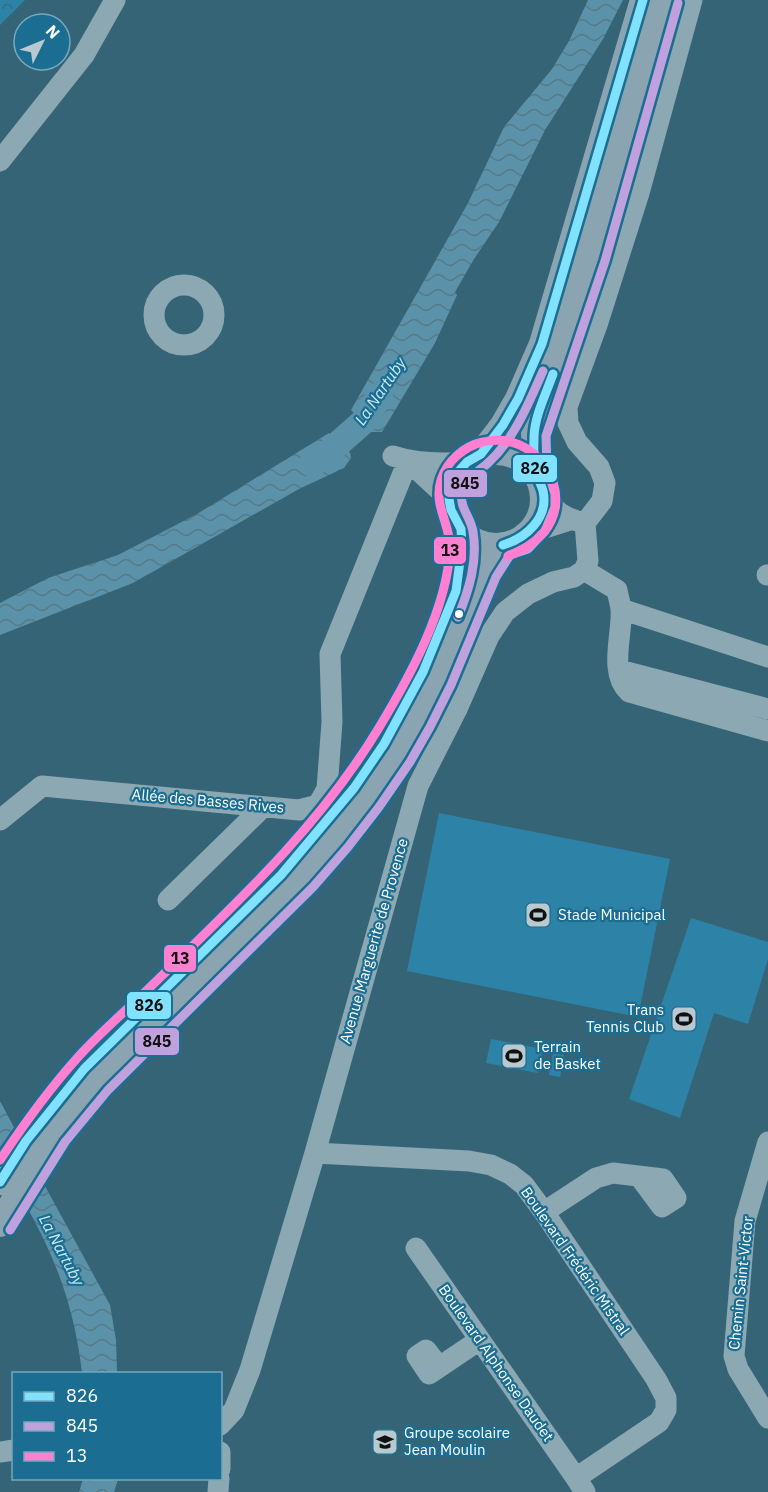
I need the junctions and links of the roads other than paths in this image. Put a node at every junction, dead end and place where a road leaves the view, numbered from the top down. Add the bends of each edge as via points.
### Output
1 (115, 0) edge
2 (643, 0) edge
3 (666, 0) edge
4 (692, 0) edge
5 (0, 161) edge
6 (474, 458) junction
7 (401, 459) junction
8 (535, 471) junction
9 (543, 497) junction
10 (449, 500) junction
11 (577, 521) junction
12 (461, 529) junction
13 (529, 533) junction
14 (502, 545) junction
15 (585, 570) junction
16 (621, 609) junction
17 (768, 657) edge
18 (619, 670) junction
19 (768, 709) edge
20 (768, 731) edge
21 (263, 807) junction
22 (0, 820) edge
23 (168, 900) dead end
24 (768, 1142) edge
25 (30, 1153) junction
26 (315, 1153) junction
27 (639, 1176) dead end
28 (5, 1197) edge
29 (544, 1212) junction
30 (416, 1248) dead end
31 (480, 1340) junction
32 (439, 1367) dead end
33 (768, 1418) edge
34 (222, 1423) edge
35 (581, 1485) edge

1 - 5 street via 84,55
2 - 6 main road via 542,344 518,399
3 - 8 main road via 593,258 534,434
4 - 11 street via 639,193 567,407 568,423 577,442 599,467 605,483 602,501
6 - 7 street via 449,463
6 - 8 main road via 495,452 511,454
6 - 10 main road via 458,472
7 - 10 street
7 - 21 street, Allée des Basses Rives via 330,654 332,723 327,789 318,805 299,810
8 - 9 main road
9 - 11 street via 552,508
9 - 13 main road via 540,516
10 - 12 main road via 454,520
11 - 13 street
11 - 15 street via 588,561
12 - 14 main road via 487,545
12 - 25 main road via 456,591 444,622 402,712 354,788 281,875 84,1069
13 - 14 main road
14 - 25 main road via 485,572 419,722 363,807 305,878 99,1082 55,1136
15 - 16 street via 617,590
15 - 26 street, Avenue Marguerite de Provence via 528,594 505,612 489,636 458,709 418,786
16 - 17 street
16 - 18 street
18 - 19 street
18 - 20 street via 629,692
21 - 22 street, Allée des Basses Rives via 42,786
21 - 23 street
24 - 33 street, Chemin Saint-Victor via 745,1221 734,1356
25 - 28 main road
26 - 29 street, Boulevard Frédéric Mistral via 491,1165 524,1185
26 - 34 street, Avenue Marguerite de Provence via 250,1370 234,1410
27 - 29 street via 613,1173 596,1178
29 - 35 street, Boulevard Frédéric Mistral via 666,1398 666,1410 659,1422
30 - 31 street, Boulevard Alphonse Daudet
31 - 32 street
31 - 35 street, Boulevard Alphonse Daudet

